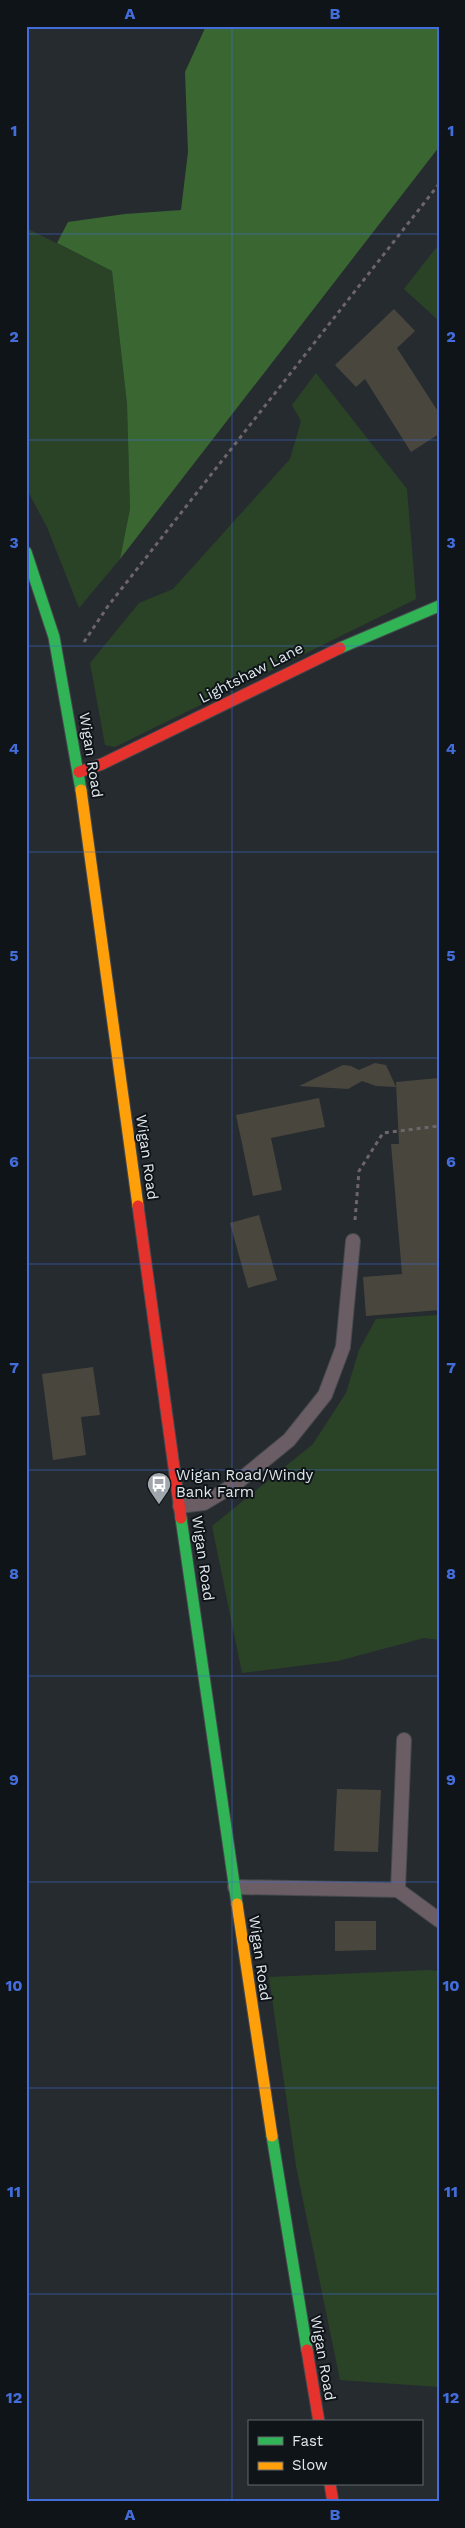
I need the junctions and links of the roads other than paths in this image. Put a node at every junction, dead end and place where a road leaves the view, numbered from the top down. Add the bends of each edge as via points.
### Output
1 (26, 552) edge
2 (439, 606) edge
3 (79, 772) junction
4 (353, 1241) road end
5 (180, 1506) junction
6 (404, 1740) dead end
7 (234, 1887) junction
8 (398, 1890) junction
9 (439, 1920) edge
10 (319, 2420) edge
11 (330, 2486) edge
12 (333, 2502) edge

1 - 3 main road, Wigan Road via 54,637
2 - 3 main road, Lightshaw Lane via 320,656 102,764
3 - 5 main road, Wigan Road
4 - 5 lane via 343,1348 325,1396 289,1440 234,1485 204,1503
5 - 7 main road, Wigan Road
6 - 8 lane
7 - 8 lane
7 - 10 main road, Wigan Road via 275,2164
8 - 9 lane
11 - 12 main road

